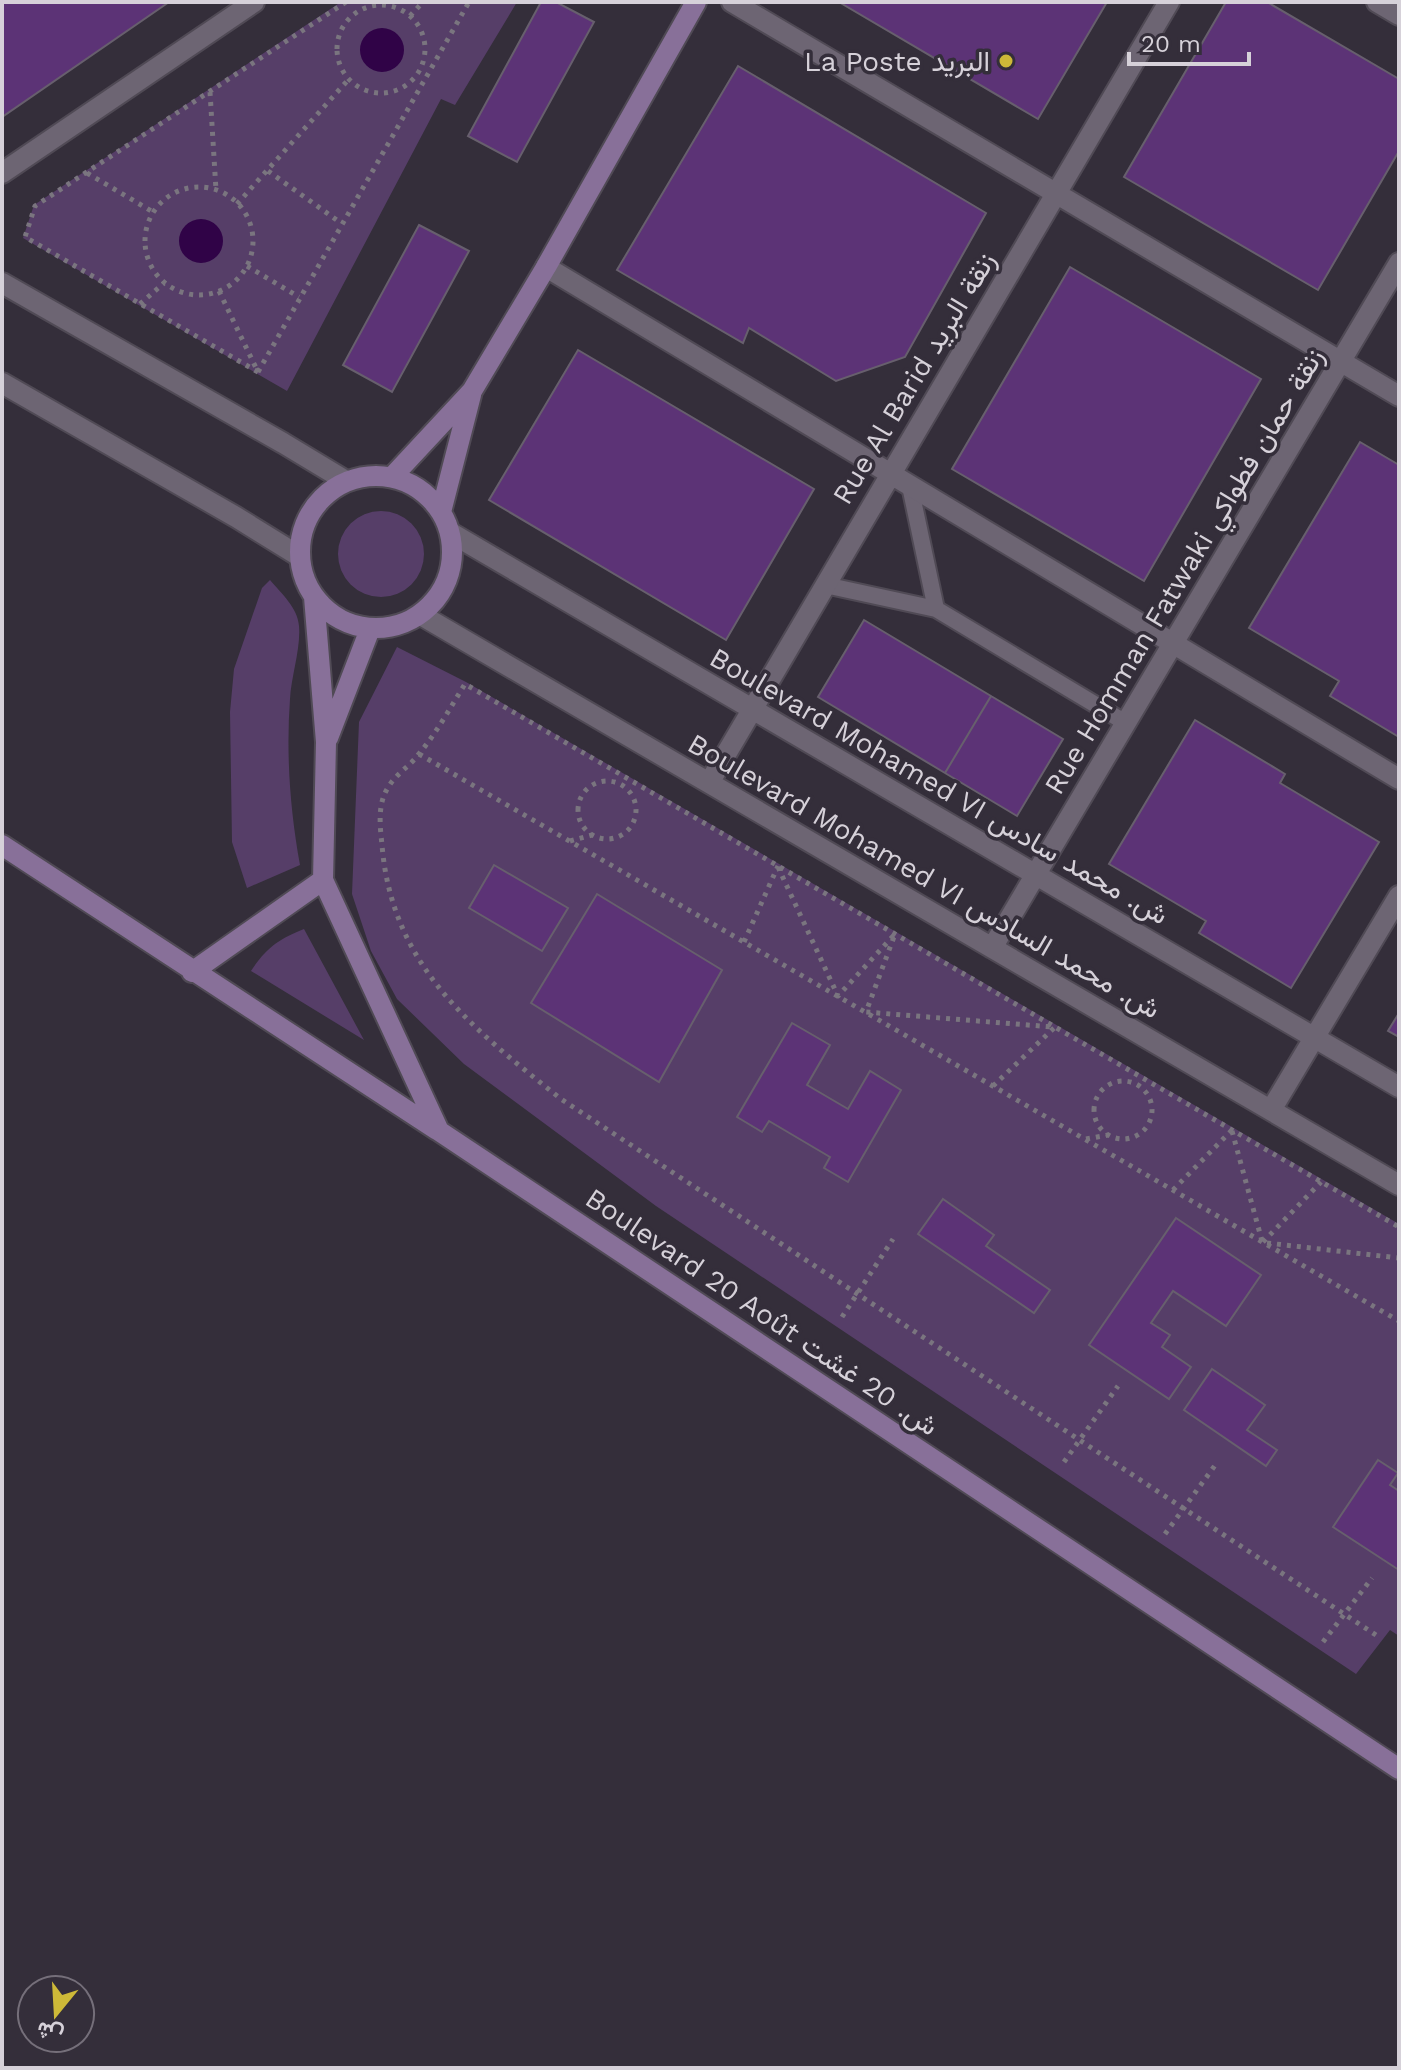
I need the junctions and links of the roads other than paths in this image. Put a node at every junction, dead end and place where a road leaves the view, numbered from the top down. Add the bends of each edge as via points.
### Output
1 (254, 2) edge
2 (696, 2) edge
3 (732, 2) edge
4 (1169, 2) edge
5 (1377, 2) edge
6 (1399, 15) edge
7 (2, 173) edge
8 (1056, 193) junction
9 (1399, 263) edge
10 (546, 267) junction
11 (2, 283) edge
12 (1341, 362) junction
13 (2, 383) edge
14 (472, 391) junction
15 (1399, 396) edge
16 (890, 474) junction
17 (392, 477) junction
18 (346, 481) junction
19 (910, 486) junction
20 (441, 512) junction
21 (451, 533) junction
22 (299, 556) junction
23 (825, 585) junction
24 (314, 597) junction
25 (936, 609) junction
26 (421, 615) junction
27 (370, 629) junction
28 (1173, 643) junction
29 (752, 709) junction
30 (1126, 723) junction
31 (326, 742) junction
32 (1399, 779) edge
33 (709, 783) junction
34 (2, 845) edge
35 (1036, 875) junction
36 (323, 880) junction
37 (1399, 896) edge
38 (992, 948) junction
39 (192, 972) junction
40 (1314, 1038) junction
41 (1399, 1087) edge
42 (1271, 1110) junction
43 (439, 1131) junction
44 (1399, 1185) edge
45 (1399, 1769) edge

1 - 7 street
2 - 10 main road
3 - 8 street
4 - 8 street, Rue Al Barid زنقة البريد
5 - 6 street
8 - 12 street
8 - 16 street, Rue Al Barid زنقة البريد
9 - 12 street, Rue Homman Fatwaki زنقة حمان فطواكي
10 - 14 main road
10 - 16 street
11 - 18 street
12 - 15 street
12 - 28 street, Rue Homman Fatwaki زنقة حمان فطواكي
13 - 22 street
14 - 17 main road
14 - 20 main road
16 - 19 street
16 - 23 street, Rue Al Barid زنقة البريد
17 - 18 main road
17 - 20 main road via 428,496
18 - 22 main road via 316,503 300,537
19 - 25 lane
19 - 28 street
20 - 21 main road
21 - 26 main road via 448,578
21 - 29 street, Boulevard Mohamed VI ش. محمد سادس
22 - 24 main road
23 - 25 lane
23 - 29 street, Rue Al Barid زنقة البريد
24 - 27 main road via 329,613
24 - 31 main road
25 - 30 lane
26 - 27 main road via 407,623
26 - 33 street, Boulevard Mohamed VI ش. محمد السادس
27 - 31 main road
28 - 30 street, Rue Homman Fatwaki زنقة حمان فطواكي
28 - 32 street
29 - 33 street, Rue Al Barid زنقة البريد
29 - 35 street, Boulevard Mohamed VI ش. محمد سادس
30 - 35 street, Rue Homman Fatwaki زنقة حمان فطواكي
31 - 36 main road
33 - 38 street, Boulevard Mohamed VI ش. محمد السادس
34 - 39 main road, Boulevard 20 Août ش. 20 غشت
35 - 38 street, Rue Homman Fatwaki زنقة حمان فطواكي
35 - 40 street, Boulevard Mohamed VI ش. محمد سادس
36 - 39 main road
36 - 43 main road
37 - 40 street
38 - 42 street, Boulevard Mohamed VI ش. محمد السادس
39 - 43 main road, Boulevard 20 Août ش. 20 غشت
40 - 41 street, Boulevard Mohamed VI ش. محمد سادس
40 - 42 street
42 - 44 street, Boulevard Mohamed VI ش. محمد السادس
43 - 45 main road, Boulevard 20 Août ش. 20 غشت

